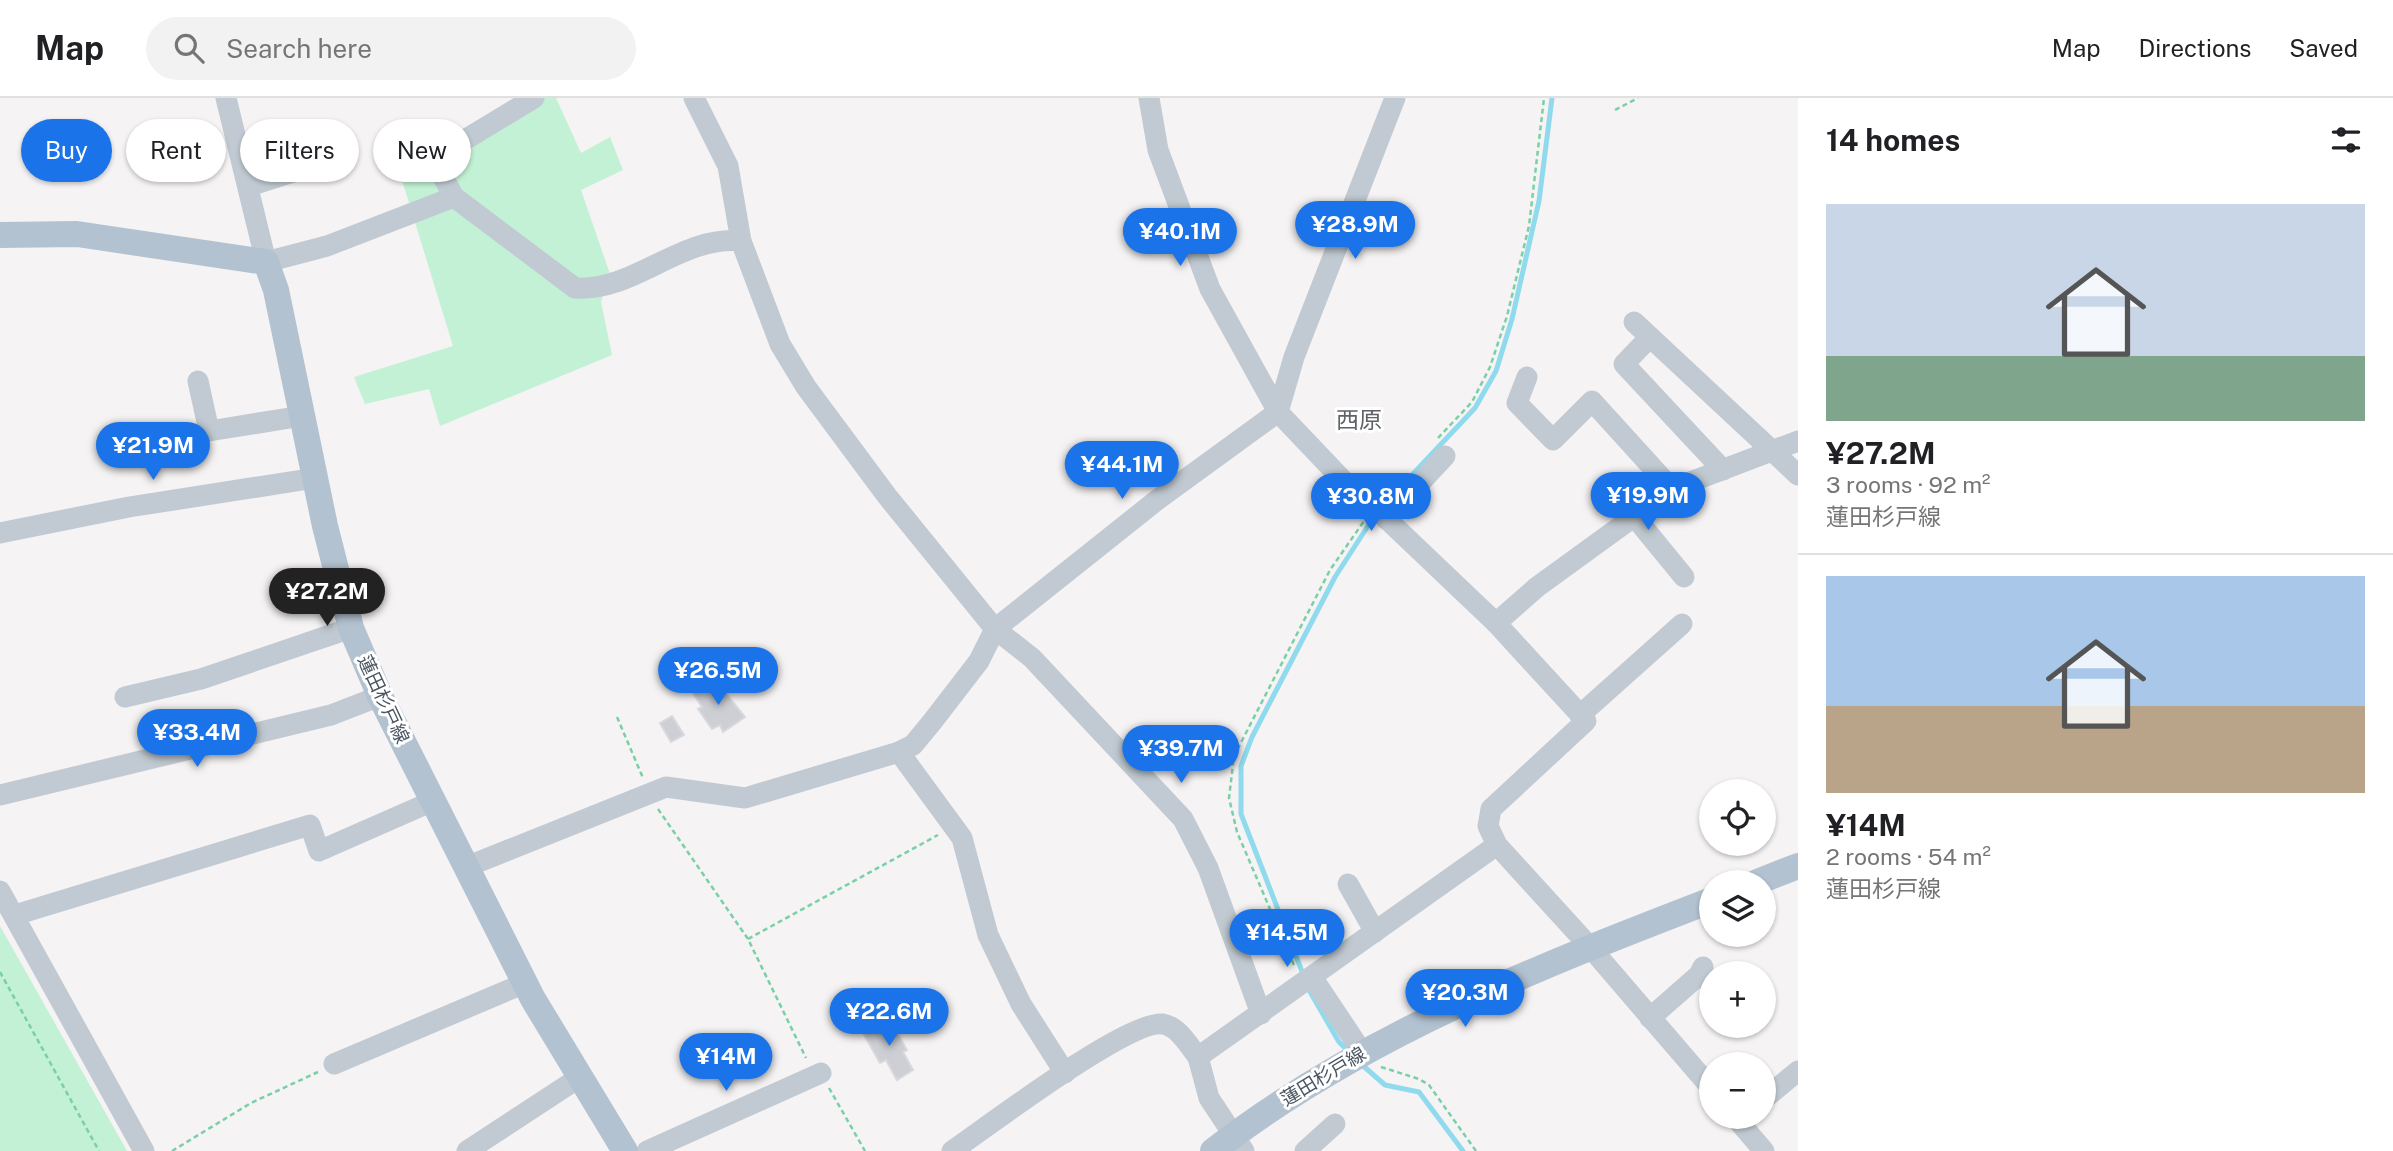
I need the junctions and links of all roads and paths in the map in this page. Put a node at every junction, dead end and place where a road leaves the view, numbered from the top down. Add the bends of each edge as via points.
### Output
1 (226, 98) edge
2 (534, 98) edge
3 (694, 98) edge
4 (1149, 98) edge
5 (1395, 98) edge
6 (1544, 98) edge
7 (1638, 98) edge
8 (1615, 110) dead end
9 (261, 182) edge
10 (248, 186) junction
11 (454, 197) junction
12 (0, 235) edge
13 (741, 241) junction
14 (266, 262) junction
15 (1634, 322) dead end
16 (1650, 337) junction
17 (1527, 377) dead end
18 (198, 381) dead end
19 (1278, 412) junction
20 (302, 416) junction
21 (1798, 441) edge
22 (1440, 448) joint
23 (1772, 451) junction
24 (1723, 470) junction
25 (1798, 475) edge
26 (315, 478) junction
27 (1672, 489) junction
28 (1380, 513) junction
29 (1634, 516) junction
30 (0, 533) edge
31 (1684, 577) dead end
32 (1496, 623) junction
33 (1682, 624) dead end
34 (351, 628) junction
35 (995, 629) junction
36 (380, 696) junction
37 (125, 697) dead end
38 (1580, 715) junction
39 (617, 717) dead end
40 (899, 752) junction
41 (648, 792) junction
42 (0, 796) edge
43 (433, 801) junction
44 (955, 825) junction
45 (1497, 845) junction
46 (1798, 866) edge
47 (466, 867) junction
48 (1776, 875) edge
49 (1348, 884) dead end
50 (0, 891) edge
51 (1699, 905) edge
52 (15, 915) junction
53 (1376, 932) junction
54 (748, 939) junction
55 (1590, 947) junction
56 (0, 972) edge
57 (1699, 975) edge
58 (1307, 981) junction
59 (525, 983) junction
60 (1261, 1014) junction
61 (1650, 1018) junction
62 (1364, 1051) junction
63 (1198, 1057) junction
64 (334, 1065) joint
65 (1798, 1071) edge
66 (1065, 1073) junction
67 (818, 1074) junction
68 (1699, 1075) edge
69 (580, 1077) junction
70 (1776, 1089) edge
71 (1335, 1124) dead end
72 (1747, 1129) edge
73 (981, 1143) edge
74 (1230, 1146) edge
75 (99, 1151) edge
76 (144, 1151) edge
77 (172, 1151) edge
78 (467, 1151) edge
79 (625, 1151) edge
80 (647, 1151) edge
81 (865, 1151) edge
82 (952, 1151) edge
83 (1305, 1151) edge
84 (1476, 1151) edge
85 (1764, 1151) edge

1 - 10 street
2 - 11 street via 433,159
3 - 13 street via 728,166
4 - 19 street via 1158,150 1210,289
5 - 19 street via 1294,356
6 - 22 path via 1529,226 1507,316 1490,367
7 - 8 path
9 - 10 street
10 - 14 street
11 - 13 street via 575,288 592,289 621,279 708,242
11 - 14 street via 327,246
12 - 14 main road via 77,234
13 - 35 street via 780,344 806,387
14 - 20 main road, 蓮田杉戸線
15 - 16 street
16 - 23 street
16 - 24 street via 1624,364
17 - 27 street via 1517,403 1553,440 1592,401
18 - 20 street via 209,431
19 - 28 street
19 - 35 street via 1157,500
20 - 26 main road, 蓮田杉戸線
21 - 23 street
22 - 28 street
23 - 24 street
23 - 25 street
24 - 27 street
26 - 30 street
26 - 34 main road, 蓮田杉戸線
27 - 29 street
28 - 32 street
28 - 58 path via 1330,570 1234,756 1229,798 1237,832
29 - 31 street
29 - 32 street
32 - 38 street
33 - 38 street
34 - 36 main road, 蓮田杉戸線
34 - 37 street via 201,680
35 - 40 street via 979,661 932,722 914,745
35 - 60 street via 1032,659 1183,819 1208,869
36 - 42 street via 331,715
36 - 43 main road, 蓮田杉戸線
38 - 45 street via 1586,721 1491,809 1488,826
39 - 41 path
40 - 41 street via 745,798 666,787
40 - 44 street
41 - 47 street
41 - 54 path
43 - 47 main road, 蓮田杉戸線
43 - 52 street via 319,851 310,825
44 - 54 path
44 - 66 street via 988,935 1021,1004
45 - 53 street
45 - 55 street
46 - 48 main road
47 - 59 main road, 蓮田杉戸線
49 - 53 street
50 - 52 street
51 - 55 main road, 蓮田杉戸線
52 - 76 street
53 - 58 street
54 - 67 path
55 - 61 street
55 - 62 main road, 蓮田杉戸線
56 - 75 path
57 - 61 street
58 - 60 street
58 - 62 street
59 - 64 street
59 - 69 main road, 蓮田杉戸線
60 - 63 street
61 - 68 street
62 - 74 main road, 蓮田杉戸線 via 1306,1084
62 - 84 path via 1381,1068 1429,1085
63 - 66 street via 1177,1031 1165,1024 1150,1025
63 - 74 street via 1209,1098
64 - 77 path via 251,1103
65 - 70 street
66 - 73 street
67 - 80 street
67 - 81 path
69 - 78 street
69 - 79 main road, 蓮田杉戸線
71 - 83 street
72 - 85 street
73 - 82 street

